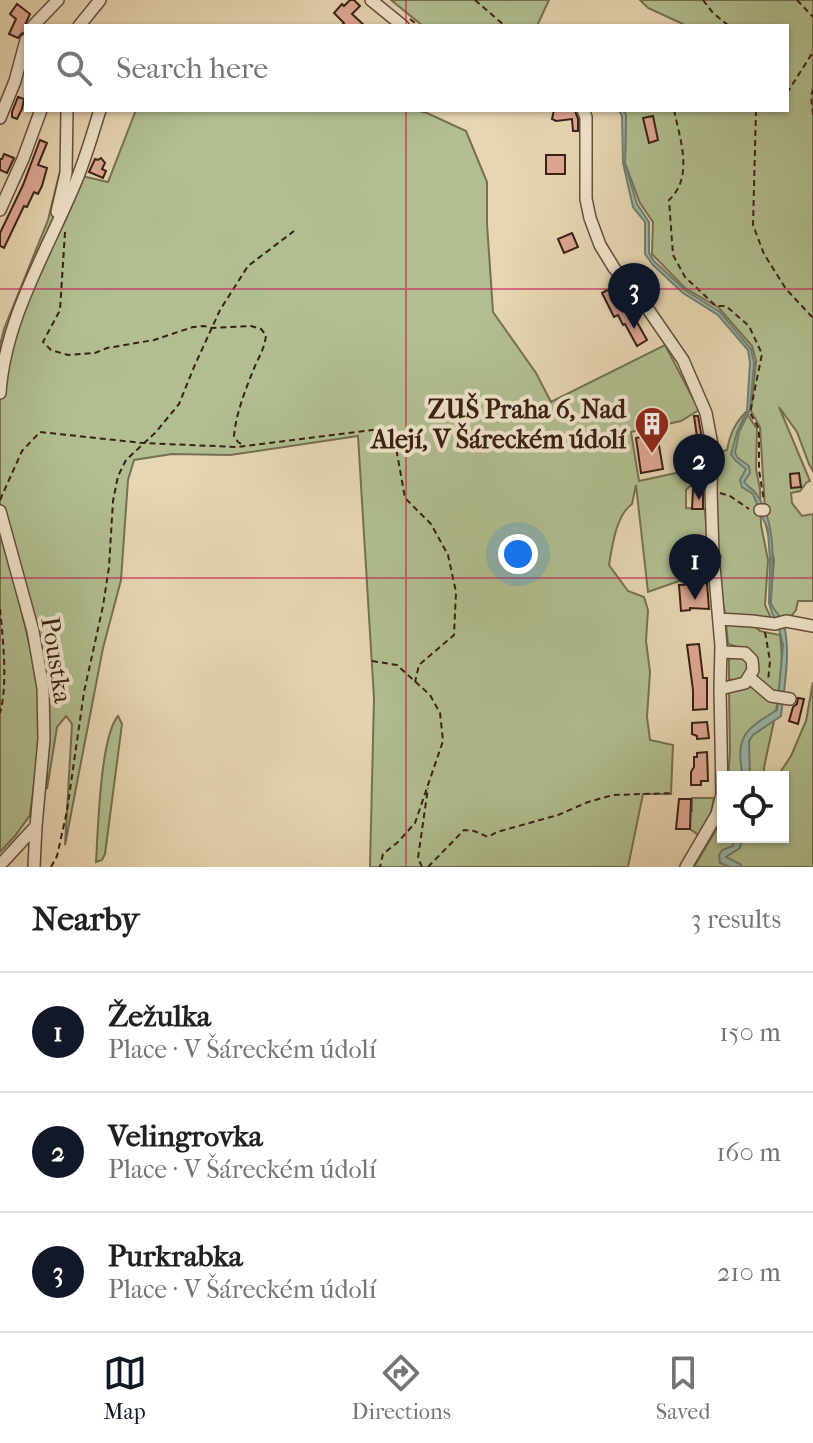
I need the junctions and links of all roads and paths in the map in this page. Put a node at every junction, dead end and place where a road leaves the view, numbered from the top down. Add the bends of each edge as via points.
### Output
1 (58, 0) edge
2 (100, 0) edge
3 (371, 0) edge
4 (475, 0) edge
5 (703, 0) edge
6 (797, 0) edge
7 (813, 17) edge
8 (35, 24) edge
9 (81, 24) edge
10 (401, 24) edge
11 (503, 24) edge
12 (727, 24) edge
13 (24, 47) edge
14 (813, 52) edge
15 (813, 89) edge
16 (789, 90) edge
17 (40, 112) edge
18 (67, 112) edge
19 (99, 112) edge
20 (584, 112) edge
21 (674, 112) edge
22 (756, 112) edge
23 (813, 115) edge
24 (0, 118) edge
25 (0, 210) edge
26 (61, 216) junction
27 (294, 231) dead end
28 (50, 242) junction
29 (813, 318) edge
30 (212, 328) junction
31 (0, 393) edge
32 (143, 443) junction
33 (245, 446) junction
34 (711, 490) junction
35 (0, 500) edge
36 (0, 511) edge
37 (0, 609) edge
38 (719, 619) junction
39 (762, 623) junction
40 (813, 626) edge
41 (721, 652) junction
42 (372, 661) dead end
43 (750, 678) junction
44 (415, 682) junction
45 (720, 689) junction
46 (780, 697) joint
47 (0, 713) edge
48 (429, 783) junction
49 (674, 793) dead end
50 (36, 826) junction
51 (0, 865) edge
52 (34, 867) edge
53 (51, 867) edge
54 (380, 867) edge
55 (422, 867) edge
56 (428, 867) edge
57 (686, 867) edge

1 - 8 street
2 - 9 street
3 - 10 street
4 - 11 path
5 - 12 path
6 - 7 path
13 - 24 street
14 - 16 path
15 - 23 path
17 - 25 street
18 - 28 street via 66,173
19 - 26 street
20 - 34 street via 590,218 605,256 683,360 697,390 712,445
21 - 34 path via 684,175 669,200 673,255 685,277 716,306 726,306 749,326 762,354 750,413 759,429 762,510
22 - 29 path via 753,225 786,289
26 - 28 street
26 - 30 path via 65,225 60,310 43,342 51,350 95,353 193,327
27 - 30 path via 248,266
28 - 31 street via 11,334
30 - 32 path via 179,404
30 - 33 path via 251,326 266,335 234,427 234,436
32 - 33 path
32 - 35 path via 40,432 22,451
32 - 53 path via 118,476 105,593 67,811
33 - 44 path via 380,429 395,442 405,498 431,524 448,555 456,592 454,635 419,665
34 - 38 street
36 - 50 street, Poustka via 43,688
37 - 47 path
38 - 39 street
38 - 41 street
39 - 40 street
39 - 46 path
41 - 43 street via 745,653 752,660
41 - 45 street
42 - 44 path via 397,665
43 - 45 street
43 - 46 street
44 - 48 path via 440,713 443,741
45 - 57 street via 721,802
48 - 54 path via 415,823 383,854
48 - 55 path via 418,858
49 - 56 path via 613,795 488,837 464,830
50 - 51 street
50 - 52 street, Poustka

